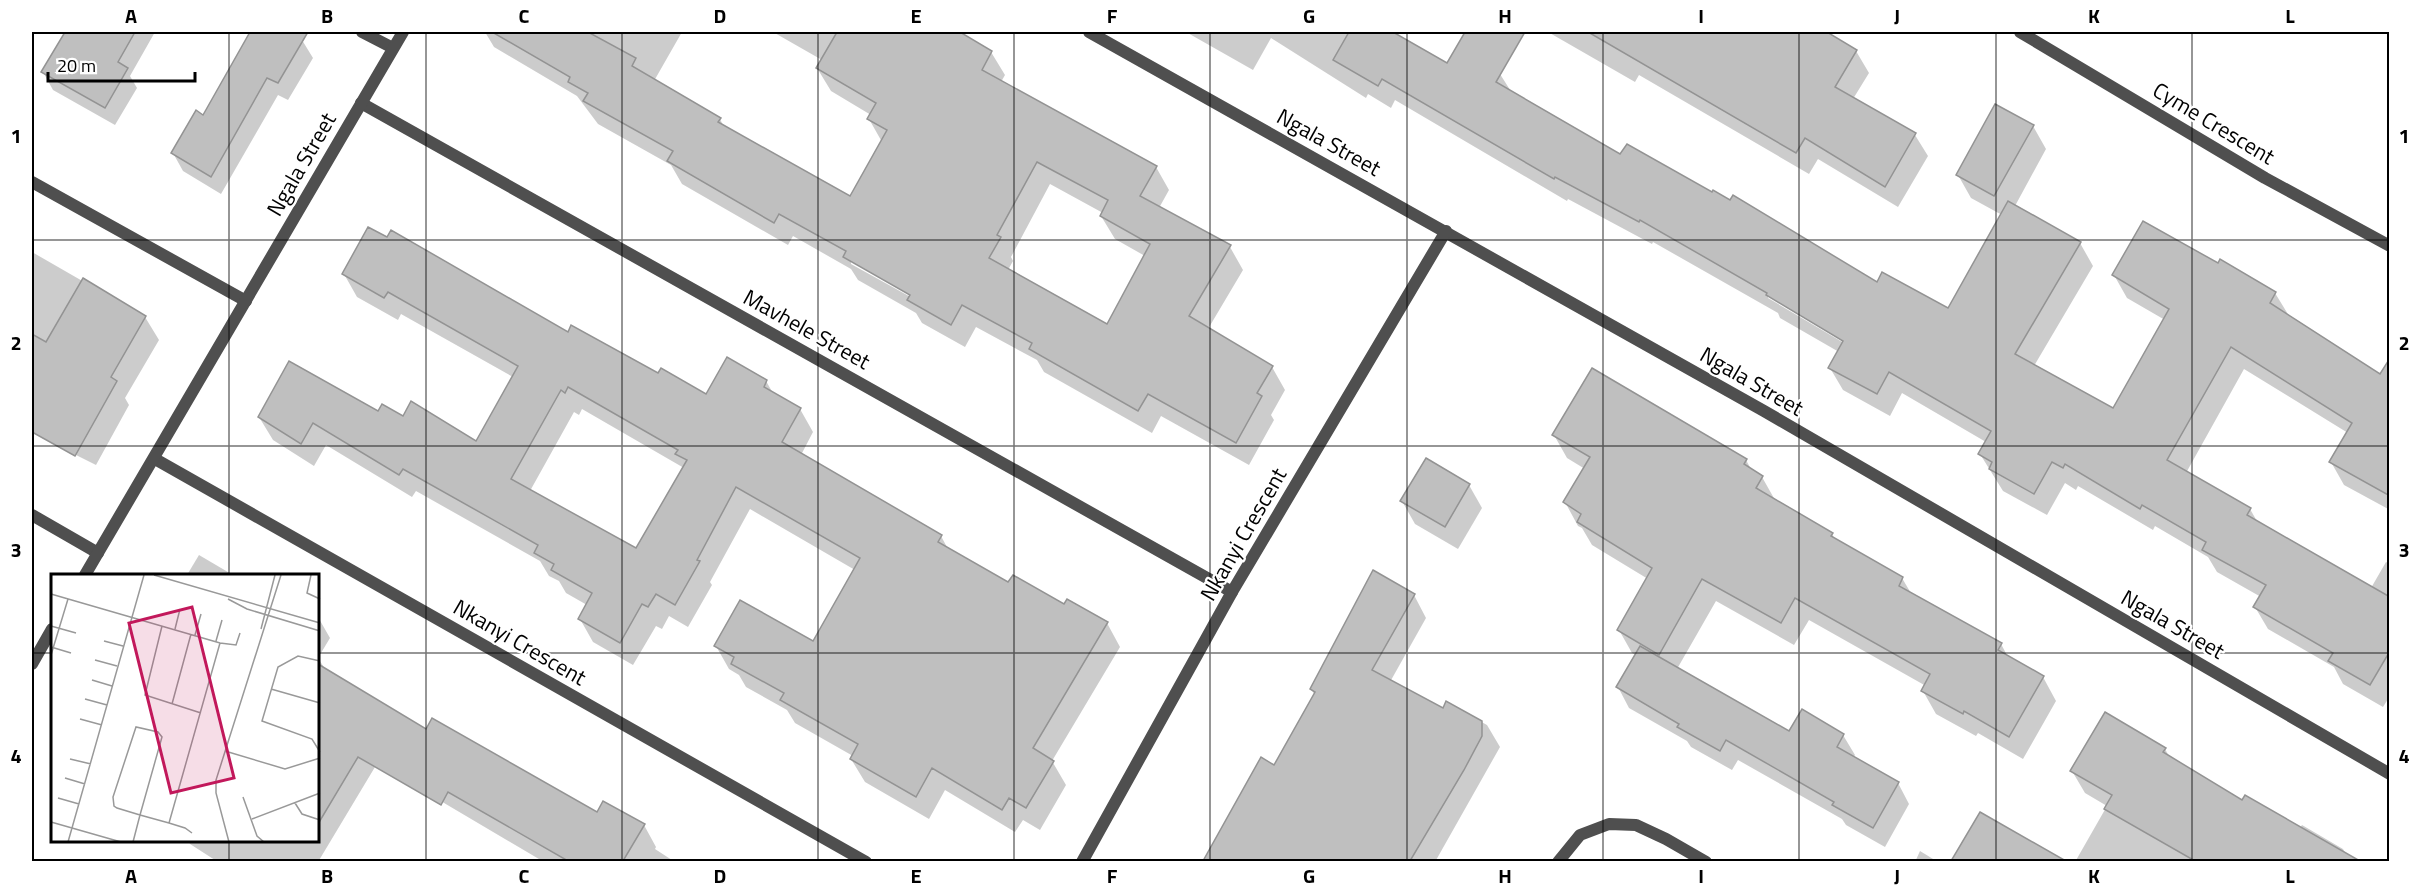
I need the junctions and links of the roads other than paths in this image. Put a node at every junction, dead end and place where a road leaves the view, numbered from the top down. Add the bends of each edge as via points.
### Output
1 (362, 32) edge
2 (403, 32) edge
3 (1089, 32) edge
4 (2020, 32) edge
5 (2042, 37) edge
6 (393, 48) junction
7 (361, 103) junction
8 (32, 182) edge
9 (1446, 231) junction
10 (2390, 246) edge
11 (246, 302) junction
12 (154, 459) junction
13 (32, 515) edge
14 (98, 553) junction
15 (86, 574) edge
16 (1232, 592) junction
17 (51, 631) edge
18 (32, 664) edge
19 (2390, 774) edge
20 (866, 861) edge
21 (1082, 861) edge
22 (1558, 861) edge
23 (1706, 861) edge

1 - 6 street
2 - 6 street, Ngala Street
3 - 9 street, Ngala Street
4 - 5 street, Cyme Crescent
5 - 10 street, Cyme Crescent via 2265,178
6 - 7 street, Ngala Street
7 - 11 street, Ngala Street
7 - 16 street, Mavhele Street
8 - 11 street
9 - 16 street, Nkanyi Crescent
9 - 19 street, Ngala Street
11 - 12 street, Ngala Street
12 - 14 street, Ngala Street
12 - 20 street, Nkanyi Crescent
13 - 14 street
14 - 15 street, Ngala Street
16 - 21 street, Nkanyi Crescent
17 - 18 street
22 - 23 street via 1580,835 1608,824 1636,825

